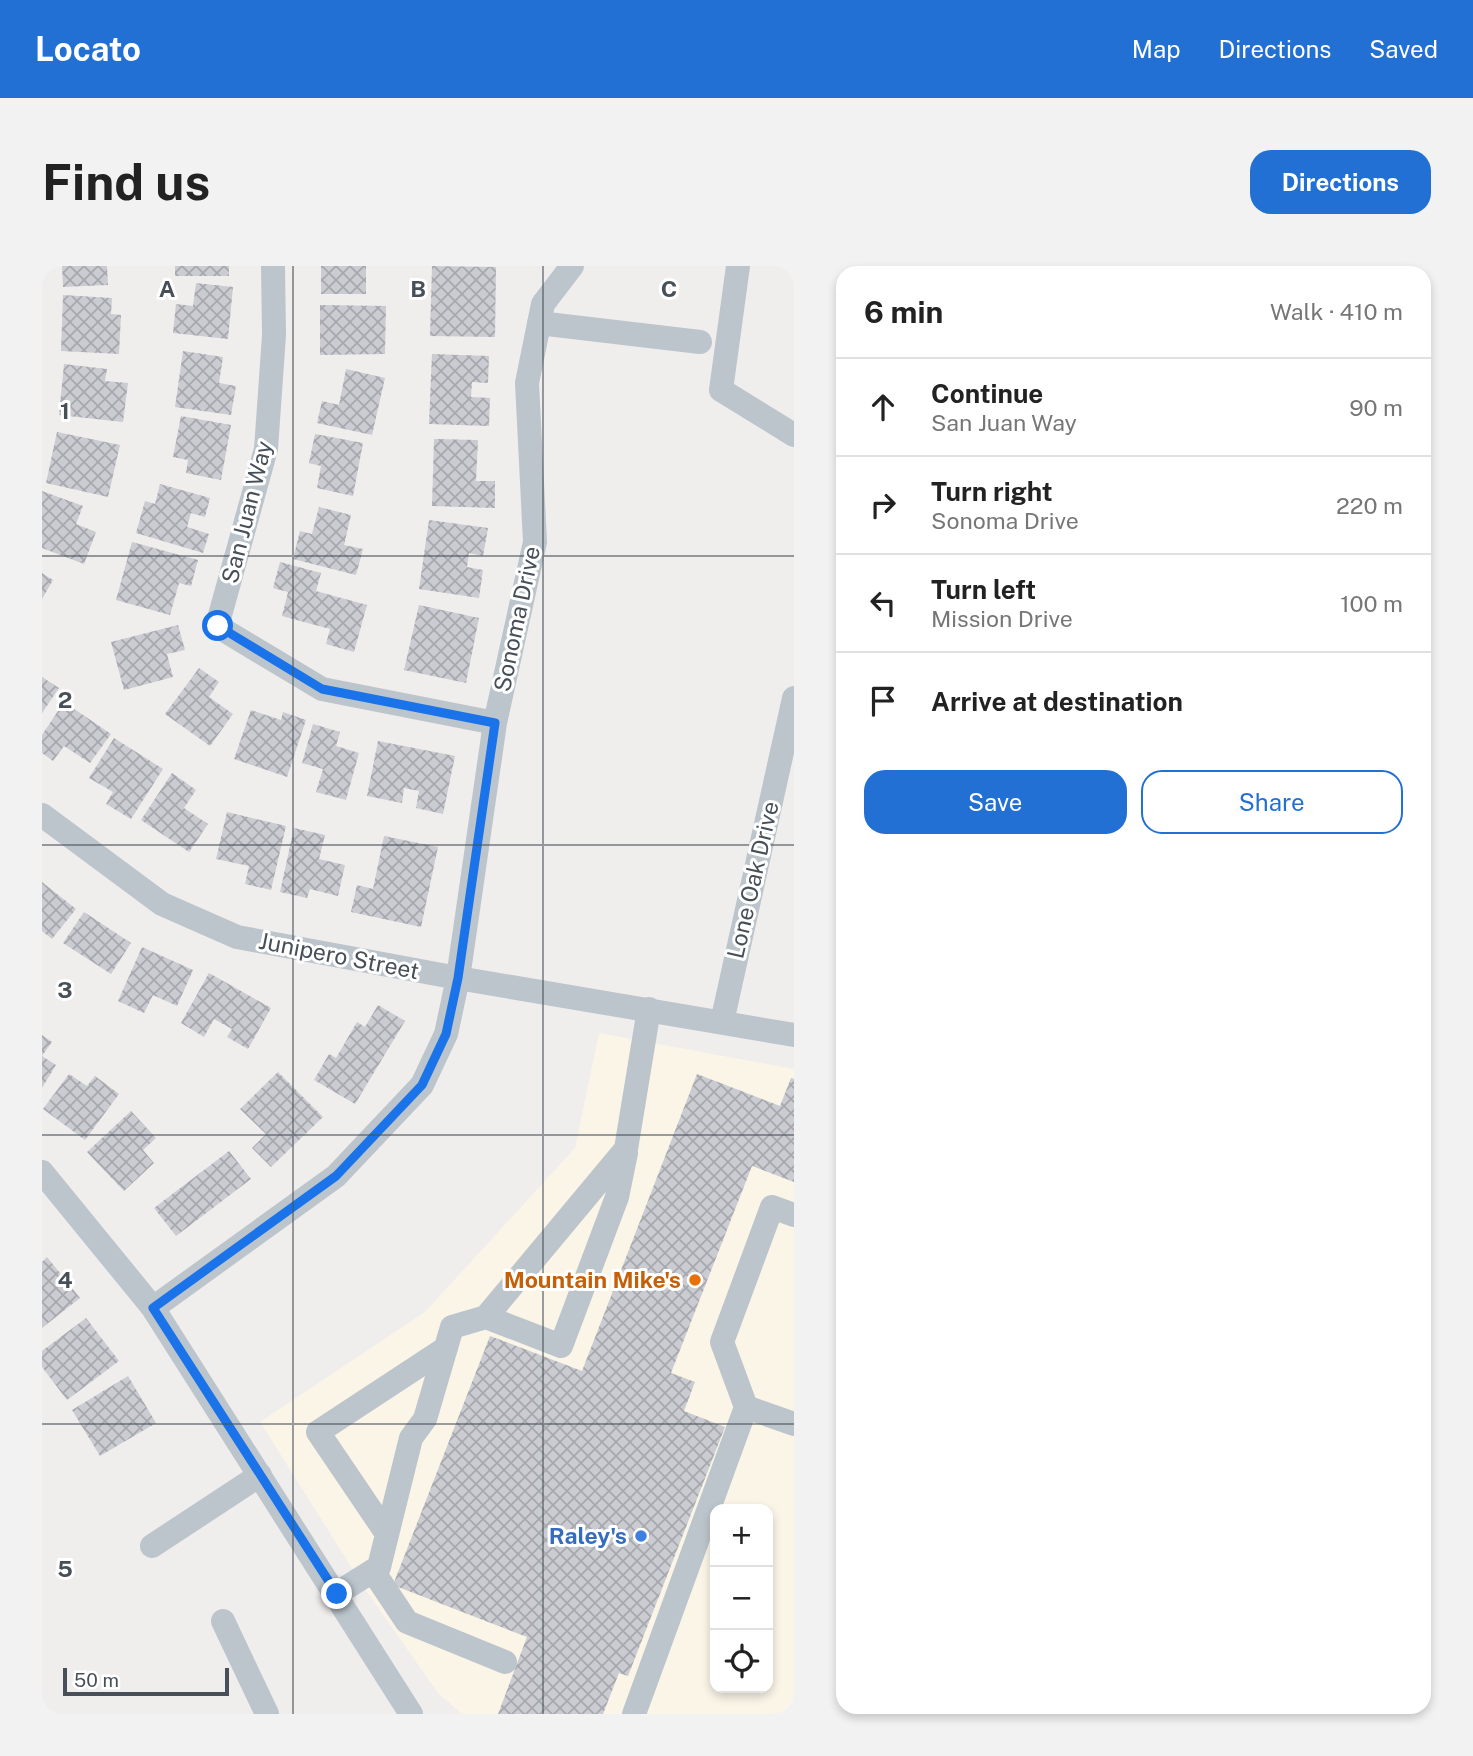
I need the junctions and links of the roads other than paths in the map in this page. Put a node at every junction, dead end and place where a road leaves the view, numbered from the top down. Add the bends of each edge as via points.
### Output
1 (273, 266) edge
2 (572, 266) edge
3 (738, 266) edge
4 (539, 323) junction
5 (701, 342) dead end
6 (794, 435) edge
7 (794, 698) edge
8 (495, 723) junction
9 (42, 815) edge
10 (458, 978) junction
11 (649, 1009) junction
12 (722, 1022) junction
13 (794, 1035) edge
14 (626, 1149) junction
15 (42, 1172) edge
16 (794, 1215) edge
17 (153, 1308) junction
18 (486, 1317) junction
19 (446, 1348) junction
20 (746, 1407) junction
21 (794, 1424) edge
22 (260, 1475) junction
23 (387, 1534) junction
24 (152, 1546) dead end
25 (373, 1571) junction
26 (337, 1594) junction
27 (223, 1621) dead end
28 (505, 1662) dead end
29 (267, 1714) edge
30 (411, 1714) edge
31 (634, 1714) edge

1 - 8 street, San Juan Way via 274,335 266,449 218,626 322,689
2 - 4 street, Sonoma Drive via 543,304
3 - 6 street via 721,390
4 - 5 street
4 - 8 street, Sonoma Drive via 527,383 535,542
7 - 12 street, Lone Oak Drive
8 - 10 street, Sonoma Drive
9 - 10 street, Junipero Street via 162,904 237,937
10 - 11 street, Junipero Street
10 - 17 street, Sonoma Drive via 446,1034 422,1085 336,1176
11 - 12 street, Junipero Street
11 - 14 street
12 - 13 street, Junipero Street
14 - 18 street
14 - 18 street via 617,1198 561,1346
15 - 17 street
16 - 20 street via 772,1207 722,1342
17 - 22 street
18 - 19 street via 452,1327
19 - 23 street via 425,1419 411,1438
19 - 23 street via 318,1432
20 - 21 street
20 - 31 street
22 - 24 street
22 - 26 street
23 - 25 street via 379,1567
25 - 26 street
25 - 28 street via 407,1622
26 - 30 street
27 - 29 street

